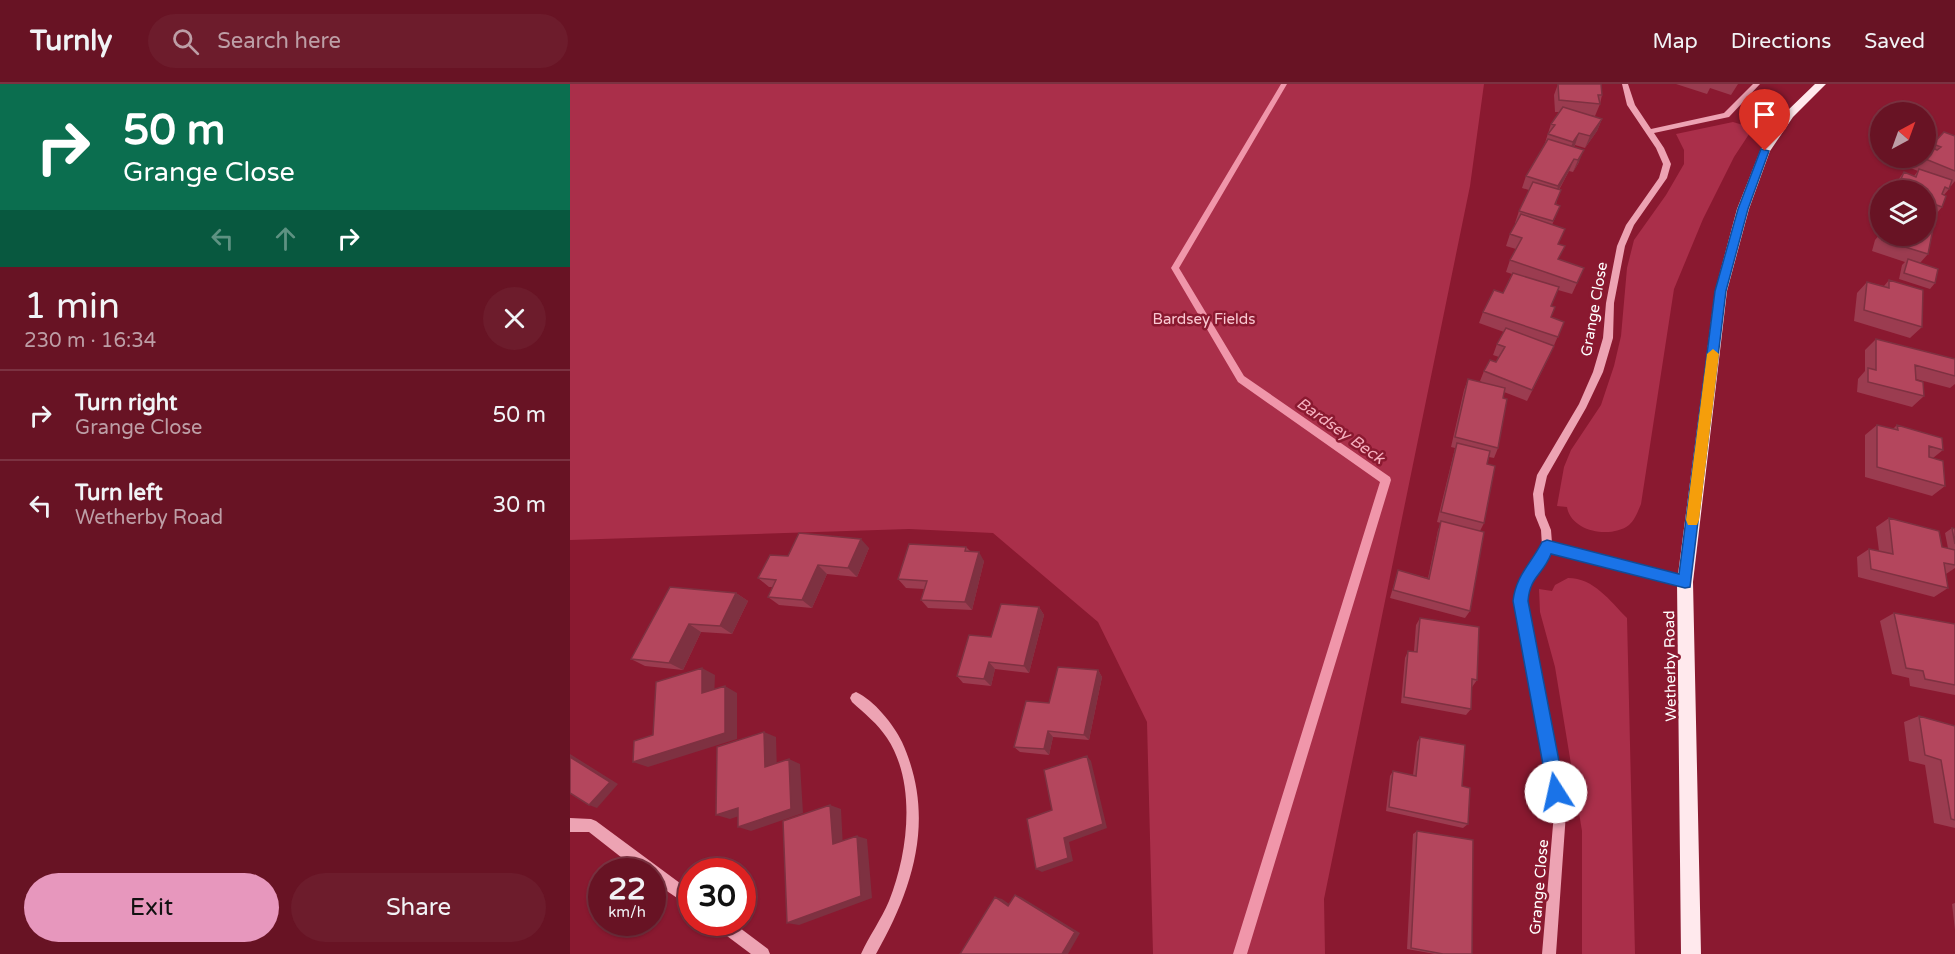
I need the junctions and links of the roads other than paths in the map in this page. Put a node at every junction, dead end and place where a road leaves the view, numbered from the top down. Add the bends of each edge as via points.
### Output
1 (1626, 84) edge
2 (1757, 84) edge
3 (1821, 84) edge
4 (1648, 132) junction
5 (1547, 546) junction
6 (1685, 582) junction
7 (856, 698) dead end
8 (570, 825) edge
9 (633, 858) edge
10 (739, 936) edge
11 (763, 954) edge
12 (868, 954) edge
13 (1549, 954) edge
14 (1691, 954) edge

1 - 4 street, Grange Close via 1631,105
2 - 4 street via 1726,115
3 - 6 main road, Wetherby Road via 1789,115 1765,151 1743,209 1721,291
4 - 5 street, Grange Close via 1667,164 1664,178 1630,225 1621,246 1608,338 1598,372 1584,405 1542,475 1538,494
5 - 6 street
5 - 13 street, Grange Close via 1522,586 1521,601 1560,813
6 - 14 main road, Wetherby Road
7 - 12 street via 876,715 893,738 905,764 911,795 907,865 895,904
8 - 9 street via 591,826
10 - 11 street

